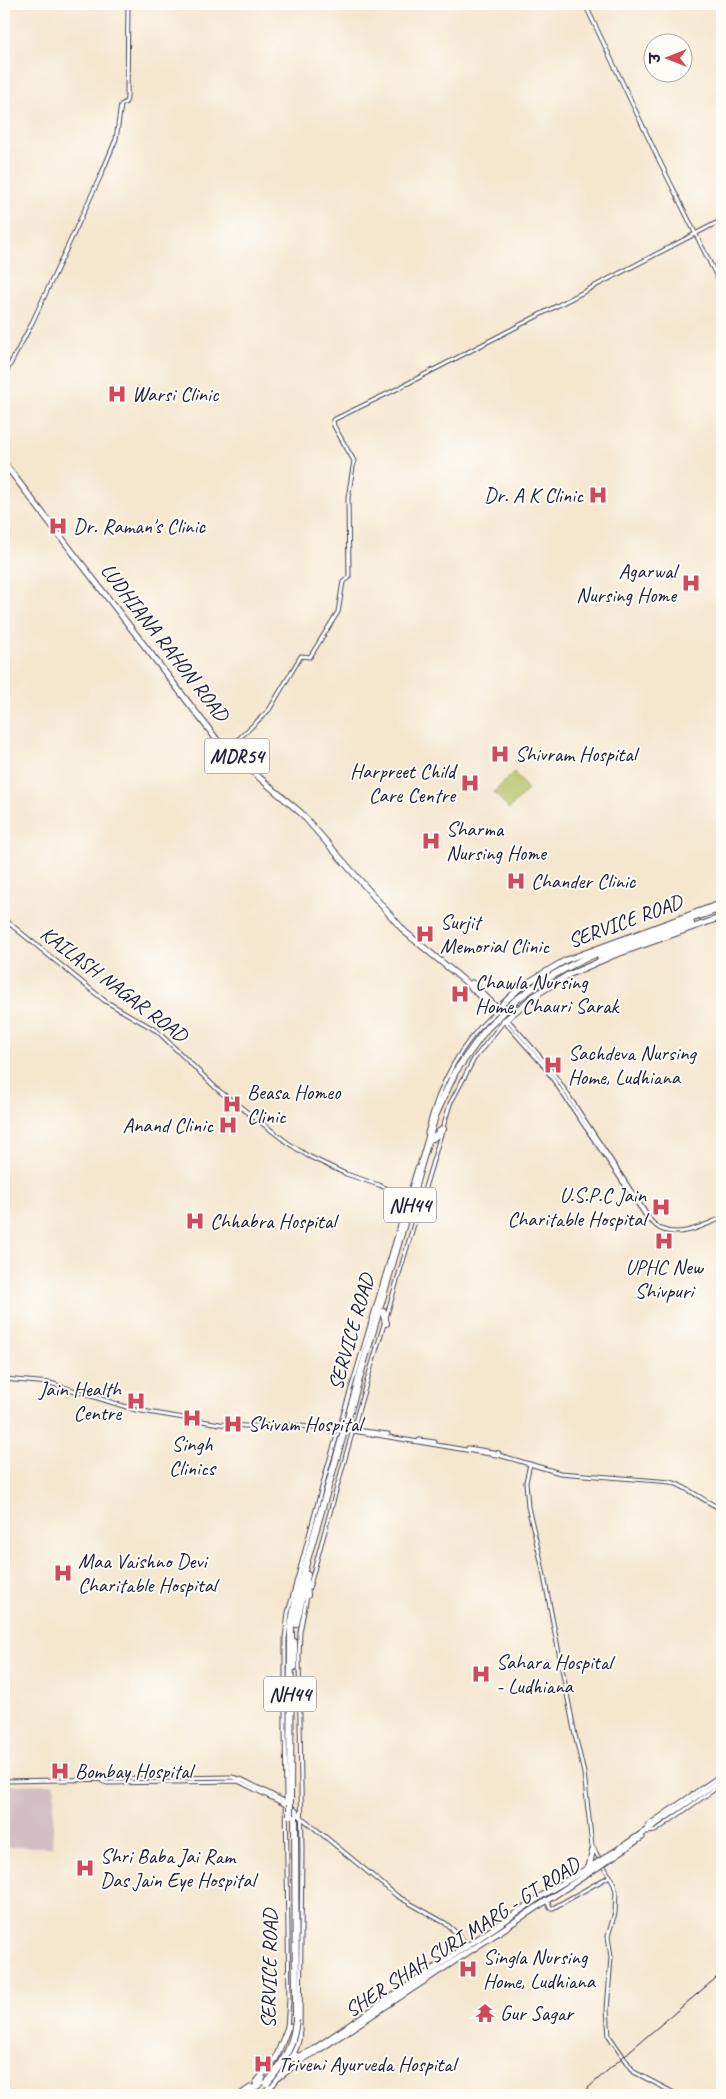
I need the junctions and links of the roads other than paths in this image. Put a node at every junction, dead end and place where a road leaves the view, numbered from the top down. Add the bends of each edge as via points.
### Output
1 (128, 4) edge
2 (585, 4) edge
3 (722, 220) edge
4 (696, 232) junction
5 (722, 287) edge
6 (4, 376) edge
7 (6, 464) edge
8 (228, 749) junction
9 (722, 903) edge
10 (722, 908) edge
11 (722, 913) edge
12 (722, 917) edge
13 (4, 919) edge
14 (688, 927) junction
15 (626, 940) junction
16 (516, 1002) junction
17 (496, 1010) junction
18 (505, 1020) junction
19 (443, 1129) junction
20 (431, 1137) junction
21 (407, 1198) junction
22 (722, 1218) edge
23 (388, 1274) junction
24 (382, 1312) junction
25 (386, 1323) junction
26 (4, 1379) edge
27 (361, 1380) junction
28 (353, 1430) junction
29 (339, 1431) junction
30 (530, 1464) junction
31 (328, 1494) junction
32 (722, 1510) edge
33 (305, 1593) junction
34 (722, 1774) edge
35 (4, 1781) edge
36 (722, 1782) edge
37 (289, 1803) junction
38 (297, 1816) junction
39 (649, 1830) junction
40 (594, 1849) junction
41 (596, 1865) junction
42 (589, 1867) junction
43 (610, 1876) junction
44 (547, 1900) junction
45 (468, 1948) junction
46 (294, 2019) junction
47 (287, 2029) junction
48 (299, 2034) junction
49 (295, 2047) junction
50 (308, 2052) junction
51 (292, 2056) junction
52 (302, 2060) junction
53 (280, 2076) junction
54 (266, 2082) junction
55 (240, 2095) edge
56 (246, 2095) edge
57 (254, 2095) edge
58 (261, 2095) edge
59 (678, 2095) edge

1 - 6 street via 127,98 121,105 114,144 40,308
2 - 4 street
3 - 4 street
4 - 5 street
4 - 8 street via 333,420 354,461 348,492 349,578 343,582 338,612 310,657 302,655 269,710
7 - 8 main road, LUDHIANA RAHON ROAD / MDR54 via 203,722
8 - 17 main road, LUDHIANA RAHON ROAD / MDR54 via 310,819 406,930 471,981
9 - 15 main road, SERVICE ROAD
10 - 15 highway, NH44
11 - 14 highway, NH44
12 - 14 main road, SERVICE ROAD
13 - 21 street, KAILASH NAGAR ROAD via 105,1001 157,1031 218,1090 288,1143 346,1174
14 - 16 highway, NH44 via 582,963
14 - 18 main road, SERVICE ROAD via 568,975 534,996
15 - 16 highway, NH44 via 563,968 542,980
15 - 17 main road, SERVICE ROAD via 554,966 516,991
16 - 20 highway, NH44 via 489,1029 469,1058 446,1098
17 - 18 main road, LUDHIANA RAHON ROAD / MDR54
17 - 21 street, SERVICE ROAD via 470,1039 444,1082
18 - 19 street, SERVICE ROAD via 464,1075 450,1104
18 - 22 street via 543,1060 652,1221 662,1229 677,1232
19 - 20 highway
19 - 25 street, SERVICE ROAD
20 - 23 highway, NH44
20 - 24 highway, NH44
21 - 23 street, SERVICE ROAD
23 - 27 highway, NH44
23 - 29 street, SERVICE ROAD
24 - 25 highway
24 - 27 highway, NH44
25 - 28 street, SERVICE ROAD
26 - 29 street via 50,1383 136,1410 220,1424 294,1425
27 - 31 highway, NH44, bridge
28 - 29 street
28 - 30 street via 487,1453
28 - 33 street, SERVICE ROAD
29 - 37 street, SERVICE ROAD via 287,1619
30 - 32 street via 560,1473 671,1482 688,1488
30 - 40 street via 526,1482 528,1507 584,1773
31 - 33 highway, NH44 via 306,1577
31 - 37 highway, NH44 via 297,1595 291,1627
33 - 37 highway, NH44 via 294,1640
33 - 38 street, SERVICE ROAD via 299,1644
34 - 39 street via 649,1824
35 - 37 street via 232,1777
36 - 39 main road, SHER SHAH SURI MARG - GT ROAD
37 - 38 highway, NH44
37 - 46 street, SERVICE ROAD
38 - 45 street via 314,1826 397,1896 445,1923
38 - 46 highway, NH44
38 - 46 street, SERVICE ROAD
39 - 41 main road, SHER SHAH SURI MARG - GT ROAD, bridge
40 - 42 main road
40 - 43 street
41 - 42 main road, SHER SHAH SURI MARG - GT ROAD
41 - 44 main road, SHER SHAH SURI MARG - GT ROAD
42 - 45 main road, SHER SHAH SURI MARG - GT ROAD
43 - 44 street via 553,1908
43 - 59 street via 617,1898 608,1936 611,1957 607,2010 610,2038 634,2072
44 - 45 main road, SHER SHAH SURI MARG - GT ROAD
45 - 50 main road, SHER SHAH SURI MARG - GT ROAD
45 - 52 main road, SHER SHAH SURI MARG - GT ROAD via 360,2024
46 - 47 street, SERVICE ROAD
46 - 48 street, SERVICE ROAD
46 - 54 highway, NH44, bridge via 284,2052
47 - 48 main road via 298,2027
47 - 55 main road, SERVICE ROAD via 280,2052 270,2067 262,2078
48 - 49 main road, SERVICE ROAD
49 - 50 main road
49 - 51 main road, SERVICE ROAD
50 - 51 main road, SHER SHAH SURI MARG - GT ROAD
51 - 52 main road
51 - 53 main road, SERVICE ROAD
52 - 53 main road, SHER SHAH SURI MARG - GT ROAD
53 - 58 main road, SERVICE ROAD
54 - 56 highway, NH44
54 - 57 highway, NH44

